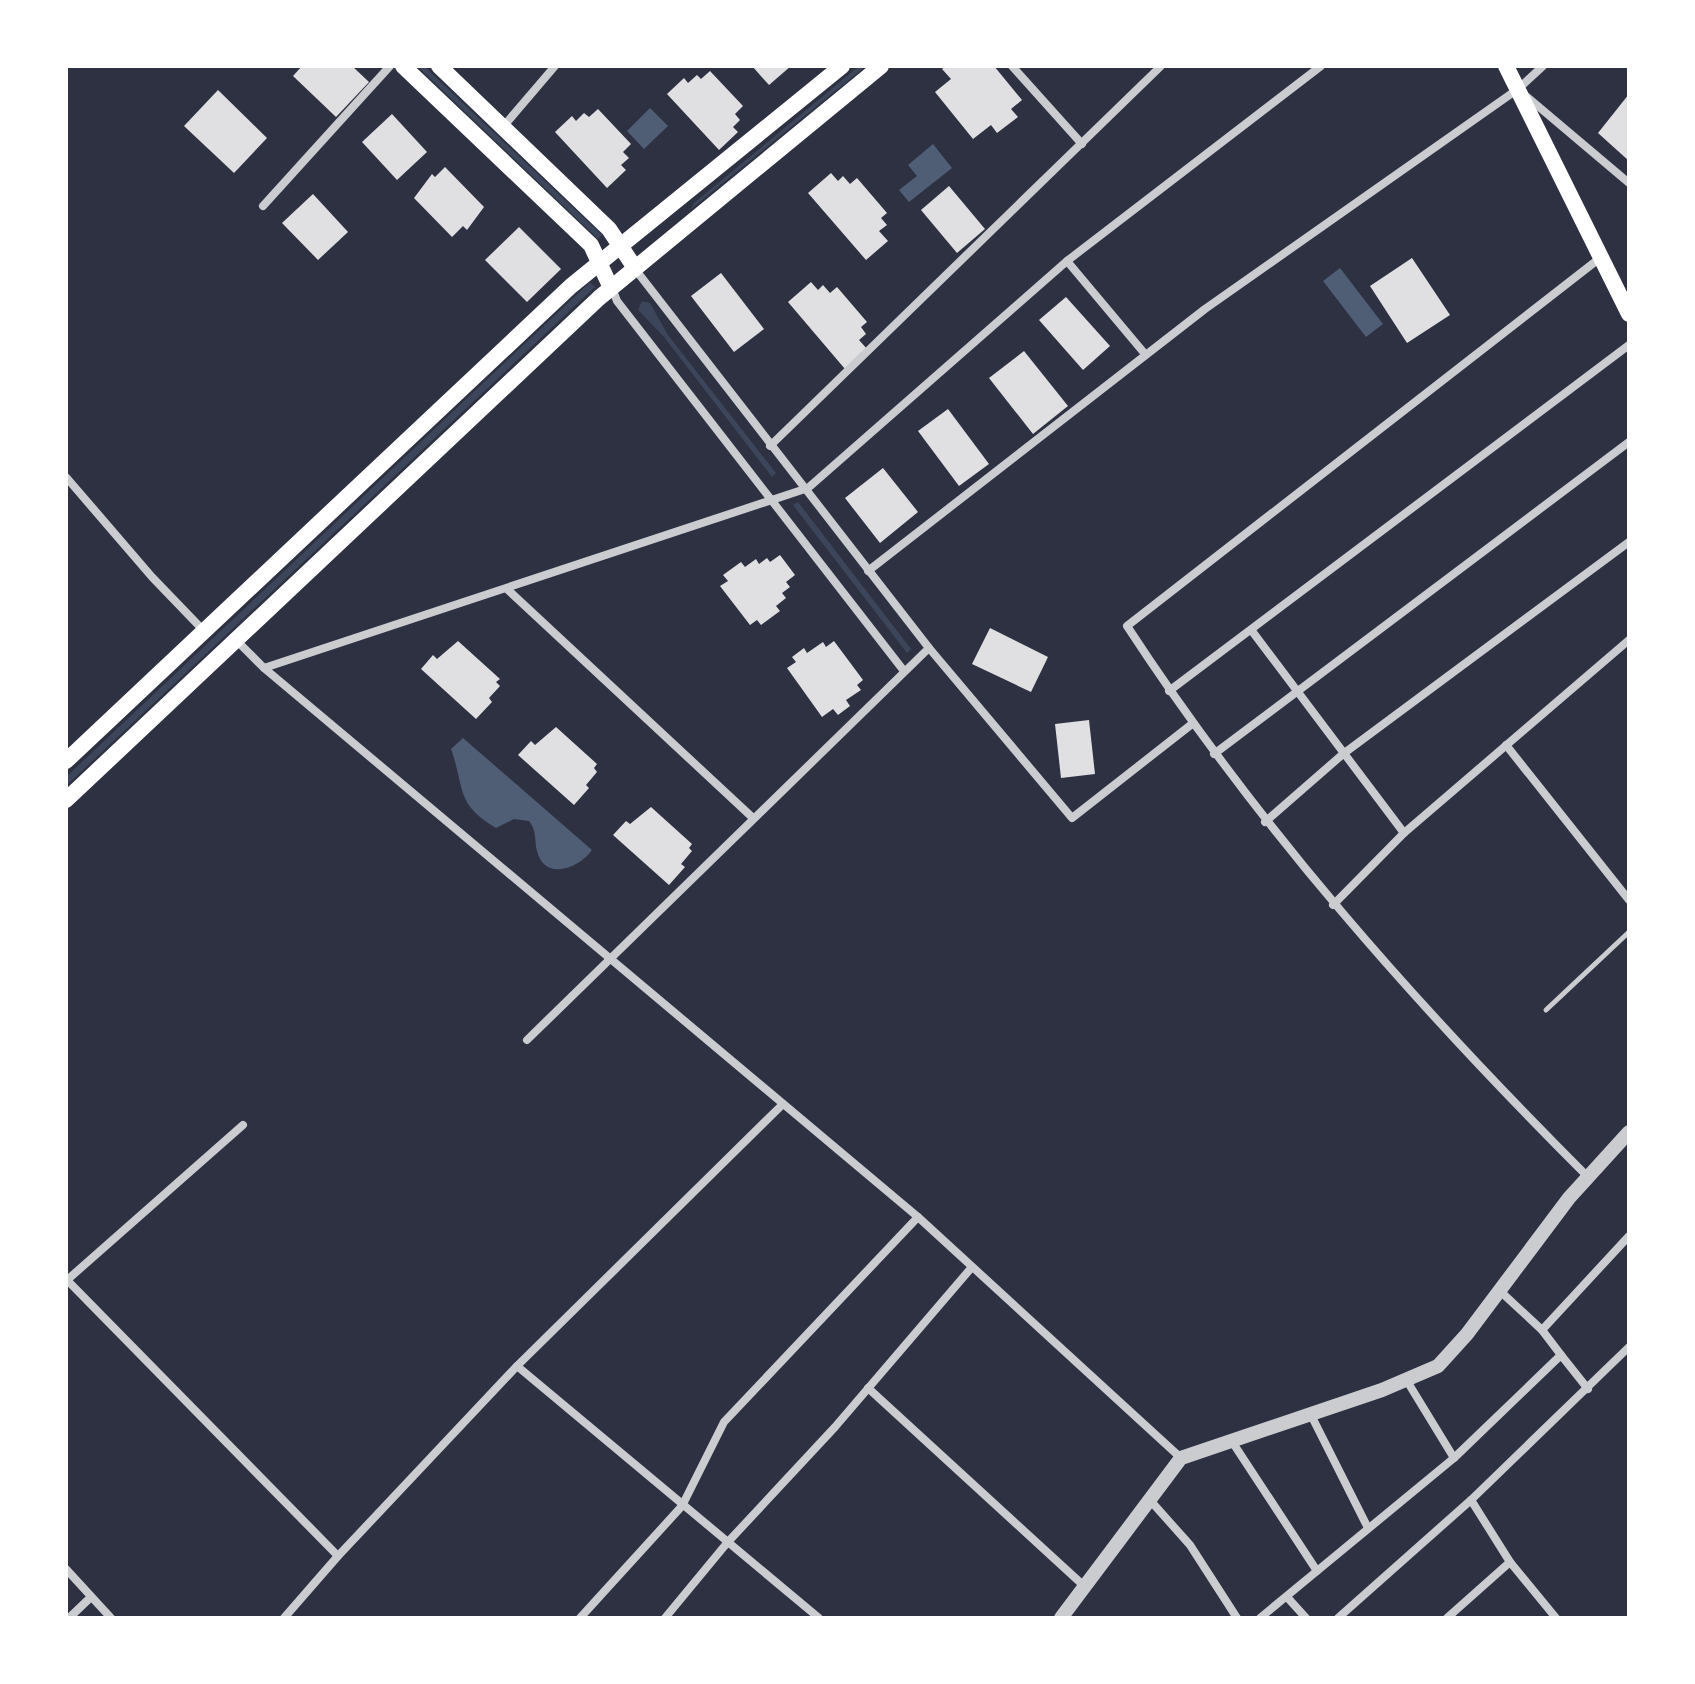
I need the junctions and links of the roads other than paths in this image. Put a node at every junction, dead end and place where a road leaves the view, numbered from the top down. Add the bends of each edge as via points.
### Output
1 (390, 66) edge
2 (403, 66) edge
3 (439, 66) edge
4 (555, 66) edge
5 (842, 66) edge
6 (881, 66) edge
7 (1012, 66) edge
8 (1161, 66) edge
9 (1321, 66) edge
10 (1506, 66) edge
11 (1543, 66) edge
12 (1518, 89) junction
13 (502, 128) junction
14 (1082, 144) junction
15 (1629, 183) edge
16 (263, 206) dead end
17 (620, 247) junction
18 (1603, 256) junction
19 (1067, 261) junction
20 (600, 263) junction
21 (635, 268) junction
22 (611, 288) junction
23 (1629, 314) edge
24 (1629, 345) edge
25 (1145, 354) junction
26 (1629, 442) edge
27 (770, 446) junction
28 (66, 477) edge
29 (803, 489) junction
30 (772, 499) junction
31 (1629, 542) edge
32 (868, 571) junction
33 (507, 589) junction
34 (204, 631) junction
35 (1252, 631) junction
36 (236, 639) junction
37 (1629, 640) edge
38 (929, 648) junction
39 (264, 668) junction
40 (904, 671) junction
41 (1298, 690) junction
42 (1169, 691) junction
43 (1192, 724) junction
44 (1506, 745) junction
45 (1214, 754) junction
46 (1343, 754) junction
47 (66, 761) edge
48 (66, 800) edge
49 (753, 818) junction
50 (1265, 822) junction
51 (1404, 833) junction
52 (1629, 900) edge
53 (1333, 905) junction
54 (1629, 932) edge
55 (610, 959) junction
56 (1546, 1010) dead end
57 (527, 1040) dead end
58 (783, 1104) junction
59 (243, 1125) dead end
60 (1629, 1132) edge
61 (1587, 1176) junction
62 (918, 1217) junction
63 (1629, 1236) edge
64 (972, 1267) junction
65 (66, 1280) edge
66 (1500, 1291) junction
67 (1542, 1330) junction
68 (1629, 1347) edge
69 (1561, 1355) junction
70 (517, 1366) junction
71 (1407, 1381) junction
72 (868, 1388) junction
73 (1588, 1389) junction
74 (1310, 1413) junction
75 (1231, 1440) junction
76 (1181, 1458) junction
77 (1454, 1458) junction
78 (1149, 1499) junction
79 (1471, 1500) junction
80 (682, 1506) junction
81 (1368, 1528) junction
82 (727, 1543) junction
83 (338, 1556) junction
84 (1510, 1562) junction
85 (66, 1569) edge
86 (1317, 1571) junction
87 (1083, 1585) junction
88 (91, 1597) junction
89 (1287, 1597) junction
90 (69, 1618) edge
91 (111, 1618) edge
92 (284, 1618) edge
93 (580, 1618) edge
94 (665, 1618) edge
95 (819, 1618) edge
96 (1061, 1618) edge
97 (1237, 1618) edge
98 (1260, 1618) edge
99 (1306, 1618) edge
100 (1338, 1618) edge
101 (1447, 1618) edge
102 (1556, 1618) edge

1 - 16 street
2 - 20 main road via 591,245
3 - 13 main road
4 - 13 street
5 - 17 main road
6 - 21 main road
7 - 14 street
8 - 14 street
9 - 19 street
10 - 12 main road
11 - 12 street
12 - 15 street
12 - 18 main road
12 - 25 street
13 - 17 main road via 609,229
14 - 27 street
17 - 20 main road
17 - 21 main road
18 - 23 main road
18 - 42 street via 1127,626
19 - 25 street
19 - 29 street
20 - 22 main road
20 - 34 main road
21 - 22 main road
21 - 27 street
22 - 30 street
22 - 36 main road
24 - 35 street
25 - 32 street
26 - 41 street
27 - 29 street
28 - 34 street
29 - 30 street
29 - 32 street
30 - 33 street
30 - 40 street
31 - 46 street
32 - 38 street
33 - 39 street
33 - 49 street
34 - 47 main road
35 - 41 street
35 - 42 street
36 - 39 street
36 - 48 main road
37 - 44 street
38 - 40 street
38 - 43 street via 1072,818
39 - 55 street
40 - 49 street
41 - 45 street
41 - 46 street
42 - 43 street
43 - 45 street
44 - 51 street
44 - 52 street
45 - 50 street
46 - 50 street
46 - 51 street
49 - 55 street
50 - 53 street
51 - 53 street
53 - 61 street via 1498,1087
54 - 56 lane
55 - 57 street
55 - 58 street
58 - 62 street
58 - 70 street
59 - 65 street
60 - 61 street
61 - 66 street
62 - 64 street
62 - 80 street via 724,1422
63 - 67 street
64 - 72 street
64 - 76 street
65 - 83 street
66 - 67 street
66 - 71 street via 1438,1366
67 - 69 street
68 - 73 street
69 - 73 street
69 - 77 street
70 - 80 street
70 - 83 street
71 - 74 street
71 - 77 street
72 - 82 street
72 - 87 street
73 - 79 street
74 - 75 street
74 - 81 street
75 - 76 street
75 - 86 street
76 - 78 street
77 - 81 street
78 - 87 street
78 - 97 street via 1190,1545
79 - 84 street
79 - 100 street
80 - 82 street
80 - 93 street
81 - 86 street
82 - 94 street
82 - 95 street
83 - 92 street
84 - 101 street
84 - 102 street
85 - 88 street
86 - 89 street
87 - 96 street
88 - 90 street
88 - 91 street
89 - 98 street
89 - 99 street

